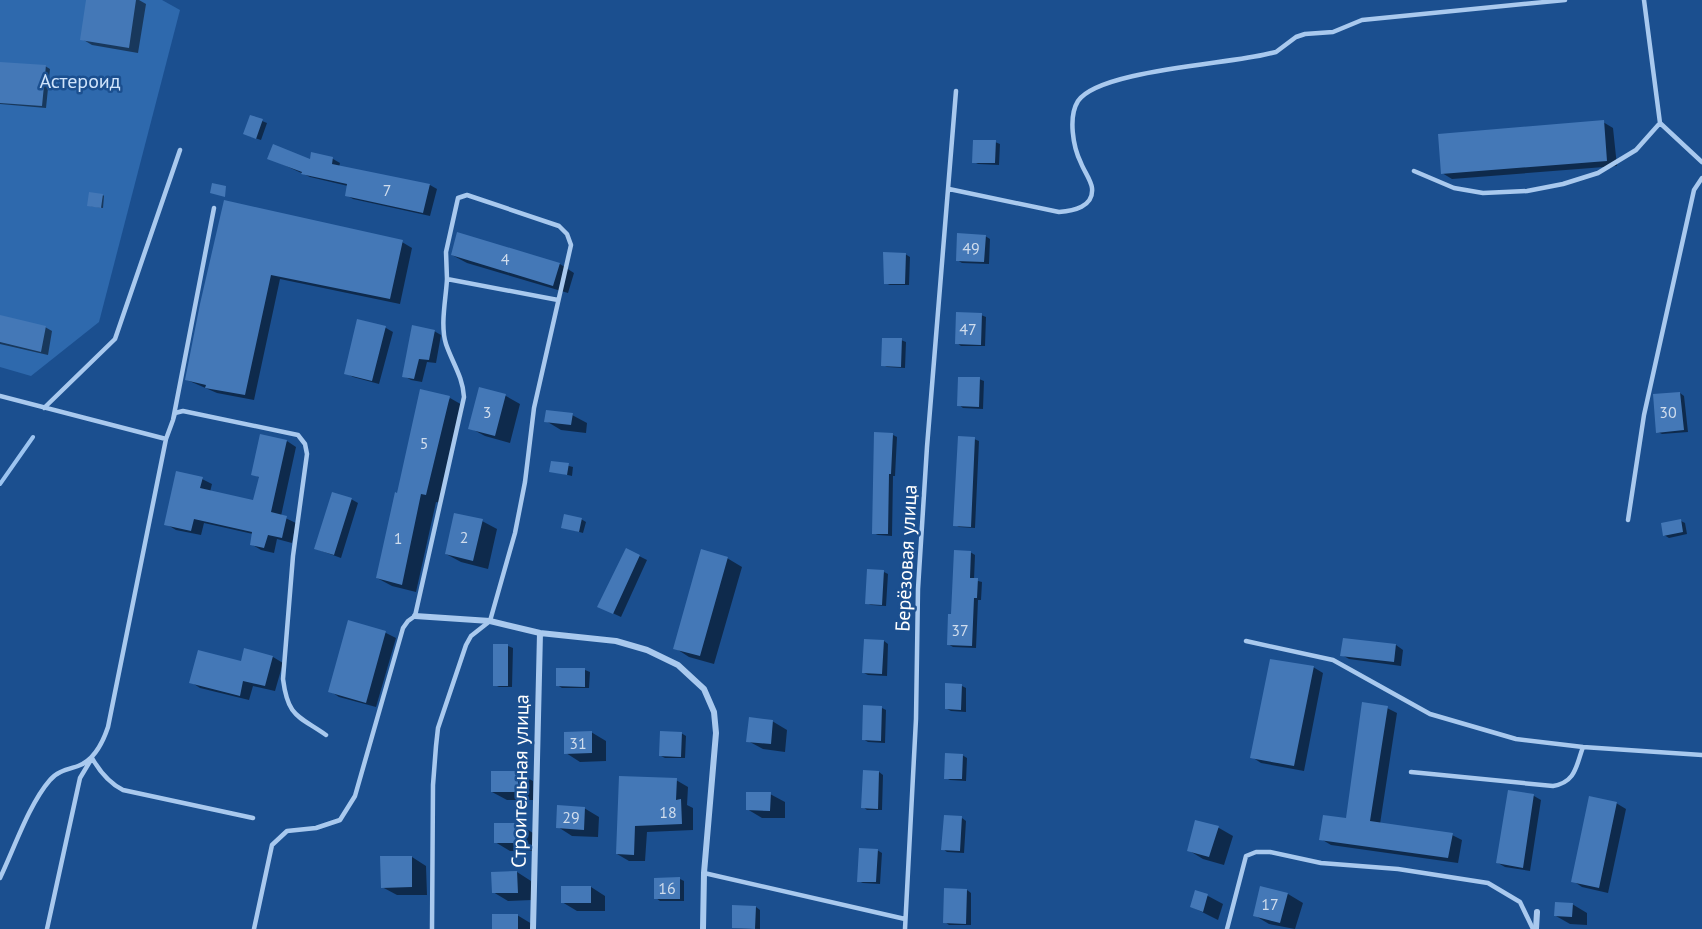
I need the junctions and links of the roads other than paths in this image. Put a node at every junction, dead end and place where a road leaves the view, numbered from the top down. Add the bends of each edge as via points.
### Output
1 (1565, 0) edge
2 (1644, 0) edge
3 (956, 91) dead end
4 (1660, 123) junction
5 (180, 150) dead end
6 (1702, 162) edge
7 (1414, 171) dead end
8 (1702, 178) edge
9 (949, 189) junction
10 (214, 208) dead end
11 (447, 279) junction
12 (558, 300) junction
13 (0, 396) edge
14 (44, 408) junction
15 (172, 420) junction
16 (166, 439) junction
17 (1628, 520) dead end
18 (415, 616) junction
19 (490, 621) junction
20 (540, 633) junction
21 (1246, 641) dead end
22 (326, 735) dead end
23 (1583, 747) junction
24 (1702, 755) edge
25 (92, 758) junction
26 (1411, 772) dead end
27 (252, 818) dead end
28 (704, 873) junction
29 (0, 878) edge
30 (1537, 912) dead end
31 (904, 919) junction
32 (47, 929) edge
33 (254, 929) edge
34 (432, 929) edge
35 (534, 929) edge
36 (703, 929) edge
37 (905, 929) edge
38 (1227, 929) edge
39 (1534, 929) edge

1 - 9 lane via 1362,20 1333,33 1296,37 1276,52 1099,86 1077,102 1073,118 1079,160 1092,188 1091,198 1070,211
2 - 4 lane
3 - 9 lane, Берёзовая улица
4 - 6 lane
4 - 7 lane via 1636,150 1598,173 1563,184 1483,193 1454,188
5 - 14 lane via 115,339
8 - 17 lane via 1694,190 1644,415
9 - 31 lane, Берёзовая улица via 918,589 916,719
10 - 15 lane
11 - 12 lane
11 - 12 lane via 446,252 457,200 468,195 559,226 567,234 570,245
11 - 18 lane via 444,335 464,386 464,397
12 - 19 lane via 534,408 523,492
13 - 14 lane
14 - 16 lane
15 - 16 lane
15 - 22 lane via 175,413 183,411 298,435 305,444 283,679 291,712
16 - 25 lane via 108,727
18 - 19 street
18 - 33 lane via 403,628 354,796 340,820 287,831 272,845
19 - 20 street
19 - 34 lane via 466,645 438,729 433,785
20 - 28 street via 616,641 646,650 678,665 704,689 714,712 716,733
20 - 35 street, Строительная улица
21 - 23 lane via 1332,660 1430,714 1516,739
23 - 24 lane
23 - 26 lane via 1572,776 1553,786
25 - 27 lane via 113,785 123,790
25 - 29 lane via 52,777 40,793
25 - 32 lane via 80,778
28 - 31 lane
28 - 36 street
30 - 39 street
31 - 37 lane, Берёзовая улица
38 - 39 lane via 1246,856 1256,852 1488,883 1520,902

